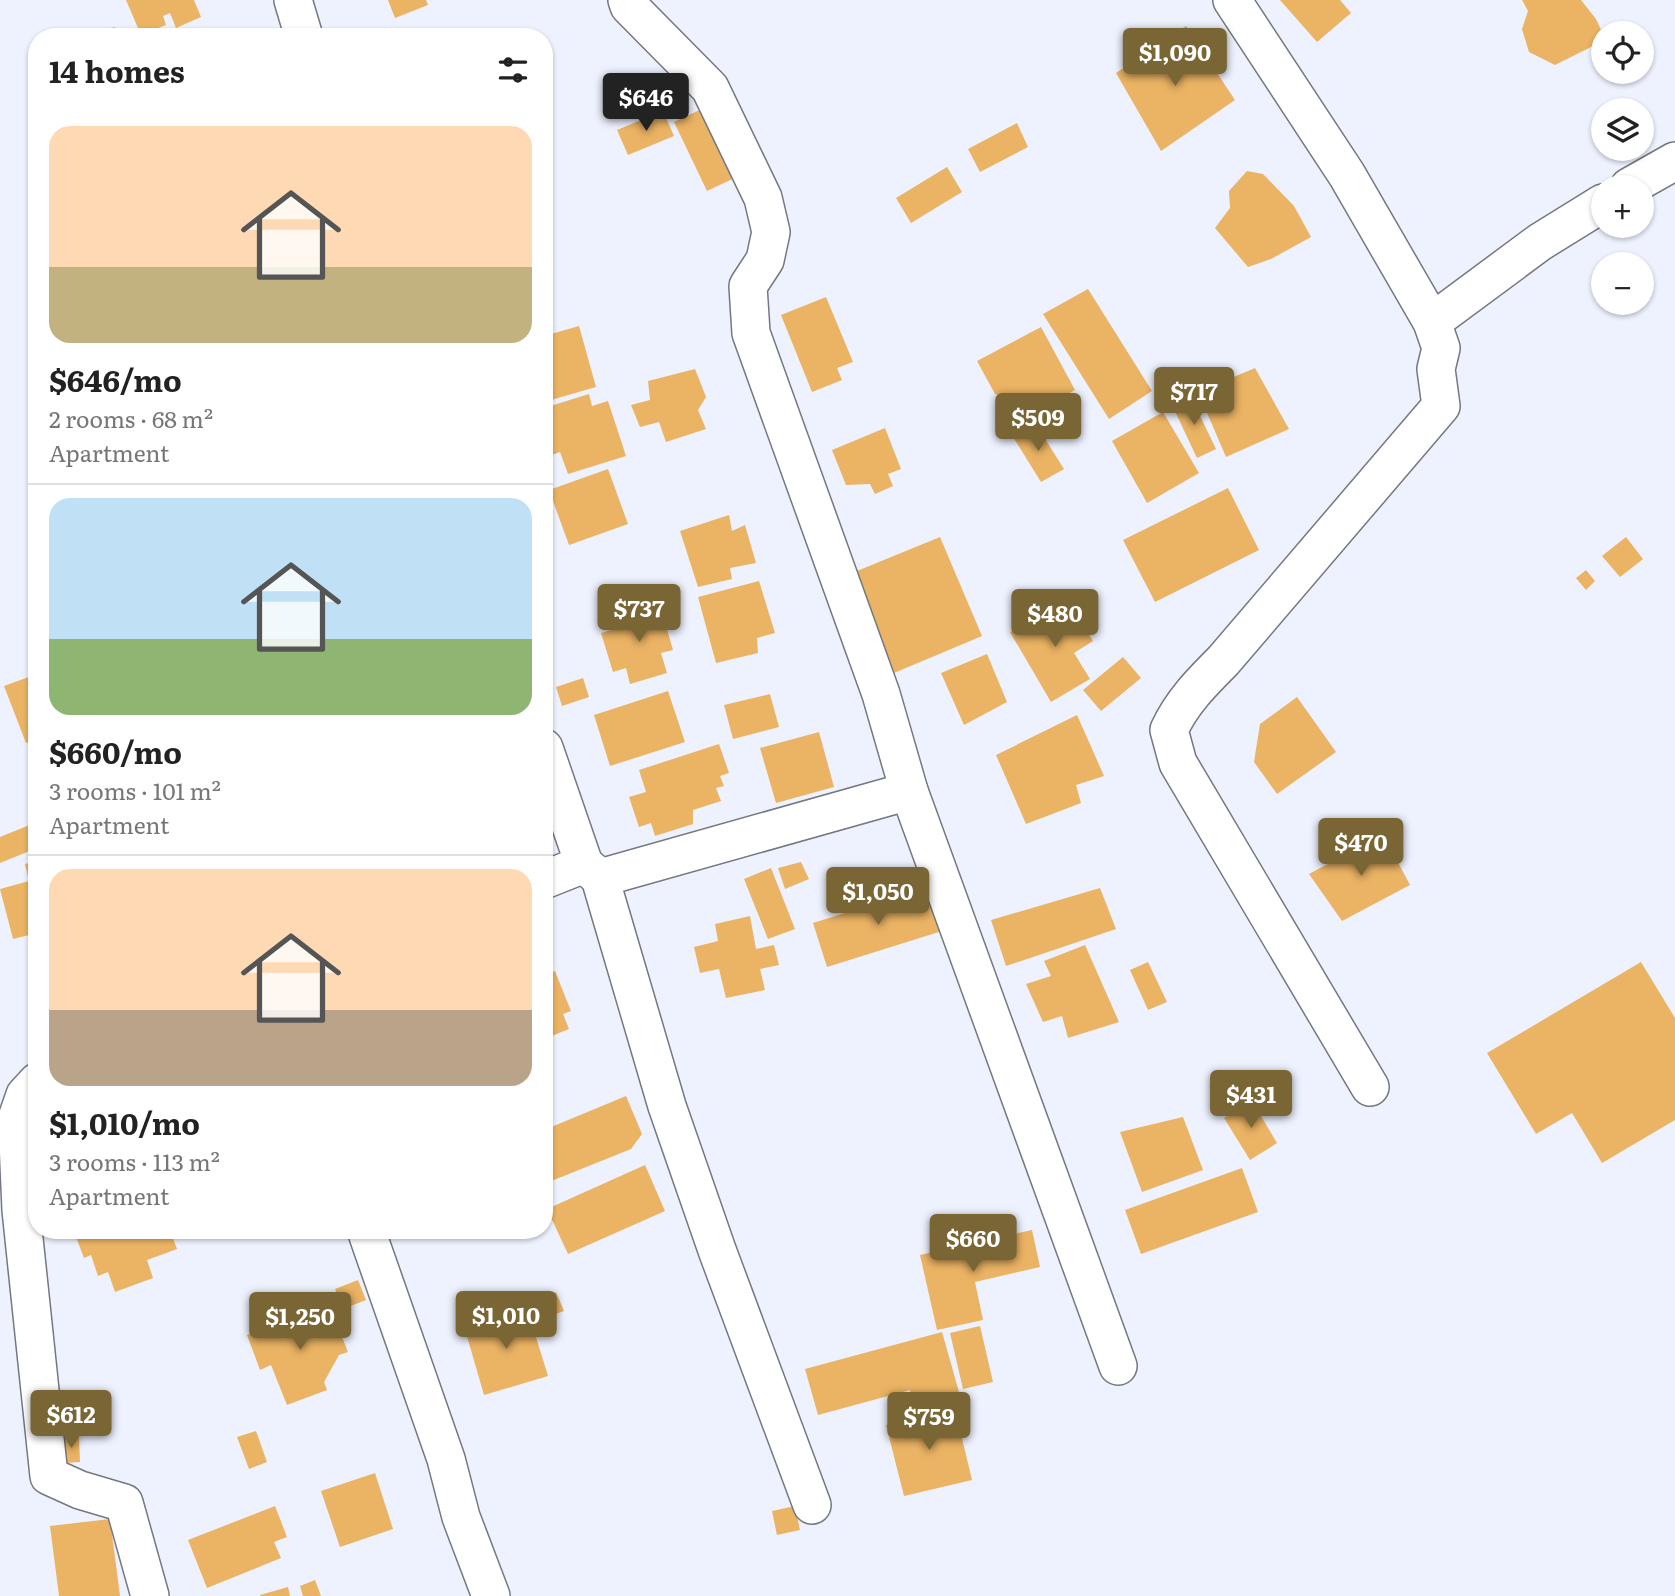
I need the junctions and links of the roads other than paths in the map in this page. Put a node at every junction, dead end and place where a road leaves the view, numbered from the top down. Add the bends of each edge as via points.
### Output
1 (293, 0) edge
2 (627, 0) edge
3 (1232, 0) edge
4 (301, 28) edge
5 (1675, 161) edge
6 (1650, 175) edge
7 (1591, 210) edge
8 (1432, 322) junction
9 (553, 771) edge
10 (909, 791) junction
11 (592, 871) junction
12 (553, 878) edge
13 (1370, 1087) dead end
14 (28, 1091) edge
15 (369, 1239) edge
16 (1118, 1366) dead end
17 (813, 1505) dead end
18 (150, 1596) edge
19 (491, 1596) edge

1 - 4 street
2 - 10 street via 710,88 763,198 771,232 765,260 748,286 751,332 881,694
3 - 8 street via 1347,175
5 - 6 street
7 - 8 street
8 - 13 street via 1441,348 1436,369 1441,406 1191,693 1169,730 1178,763
9 - 11 street
10 - 11 street
10 - 16 street
11 - 12 street
11 - 17 street via 717,1250
14 - 18 street via 17,1118 21,1210 49,1476 124,1503
15 - 19 street

